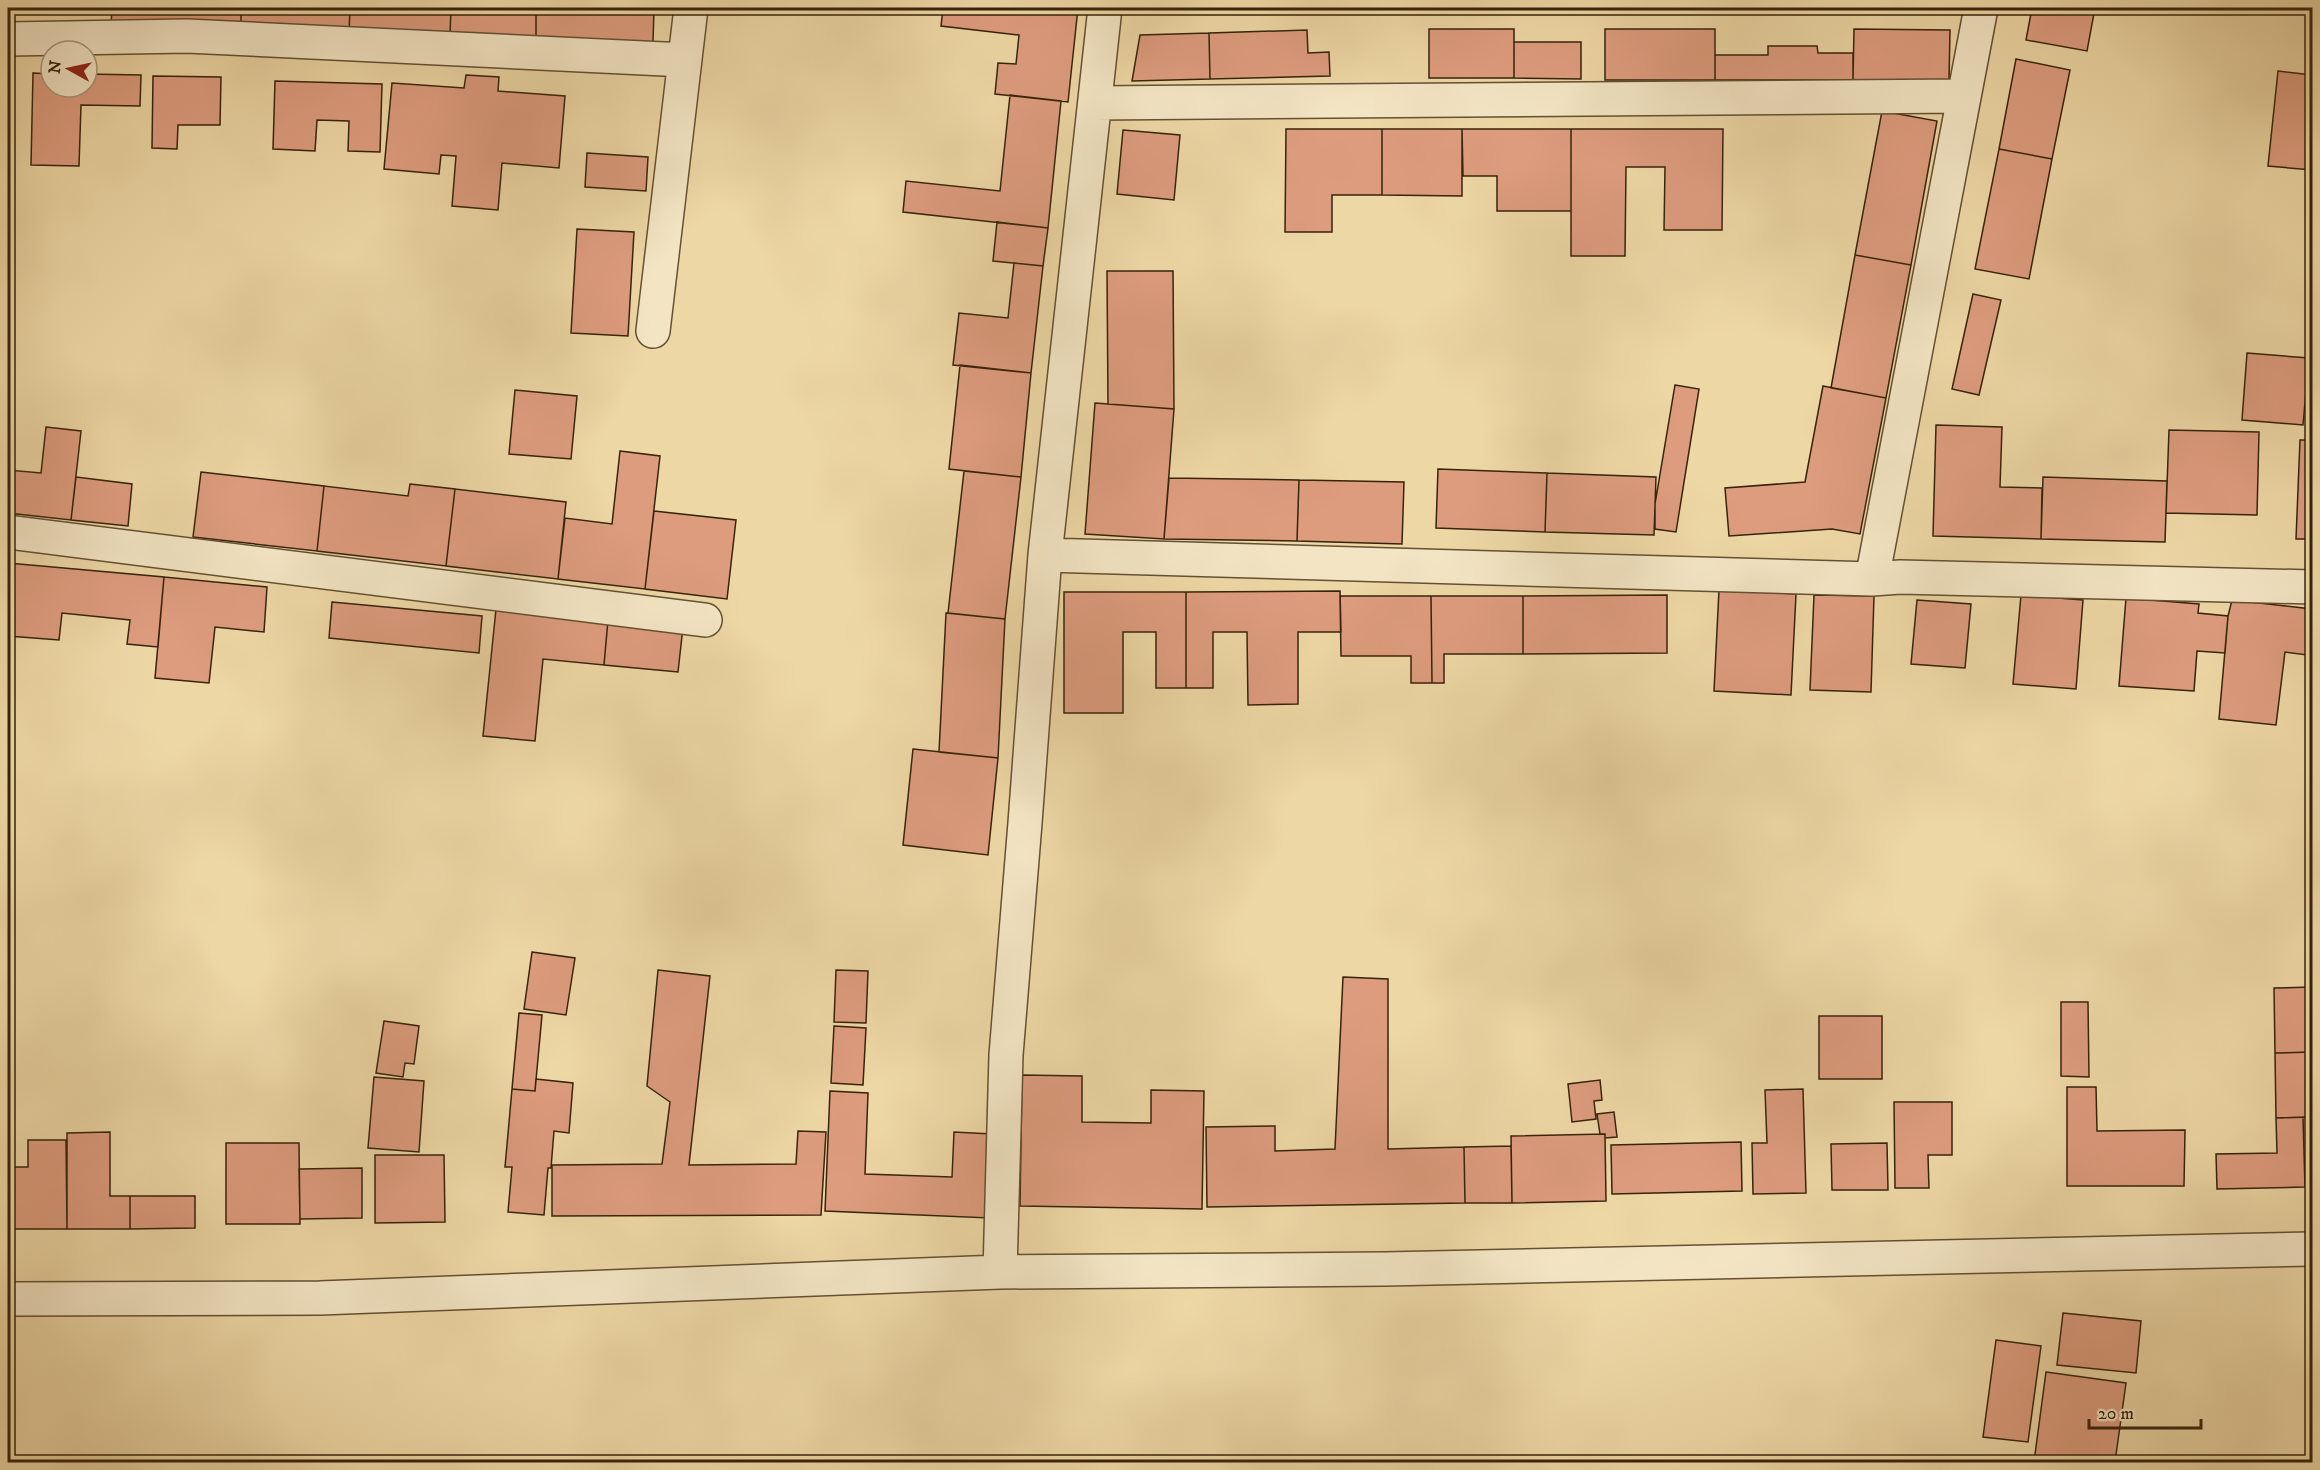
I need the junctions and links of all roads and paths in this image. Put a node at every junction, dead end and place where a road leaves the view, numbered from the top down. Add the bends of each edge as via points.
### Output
1 (691, 8) edge
2 (1105, 8) edge
3 (1981, 8) edge
4 (8, 39) edge
5 (685, 60) junction
6 (1963, 96) junction
7 (1095, 103) junction
8 (653, 331) dead end
9 (8, 532) edge
10 (1045, 555) junction
11 (1872, 579) junction
12 (2313, 587) edge
13 (705, 620) dead end
14 (2313, 1249) edge
15 (1000, 1272) junction
16 (8, 1299) edge

1 - 5 street
2 - 7 street
3 - 6 street
4 - 5 street via 187,36
5 - 8 street
6 - 7 street
6 - 11 street
7 - 10 street
9 - 13 street
10 - 11 street
10 - 15 street via 1005,1054
11 - 12 street
14 - 15 street via 1397,1269
15 - 16 street via 320,1298

